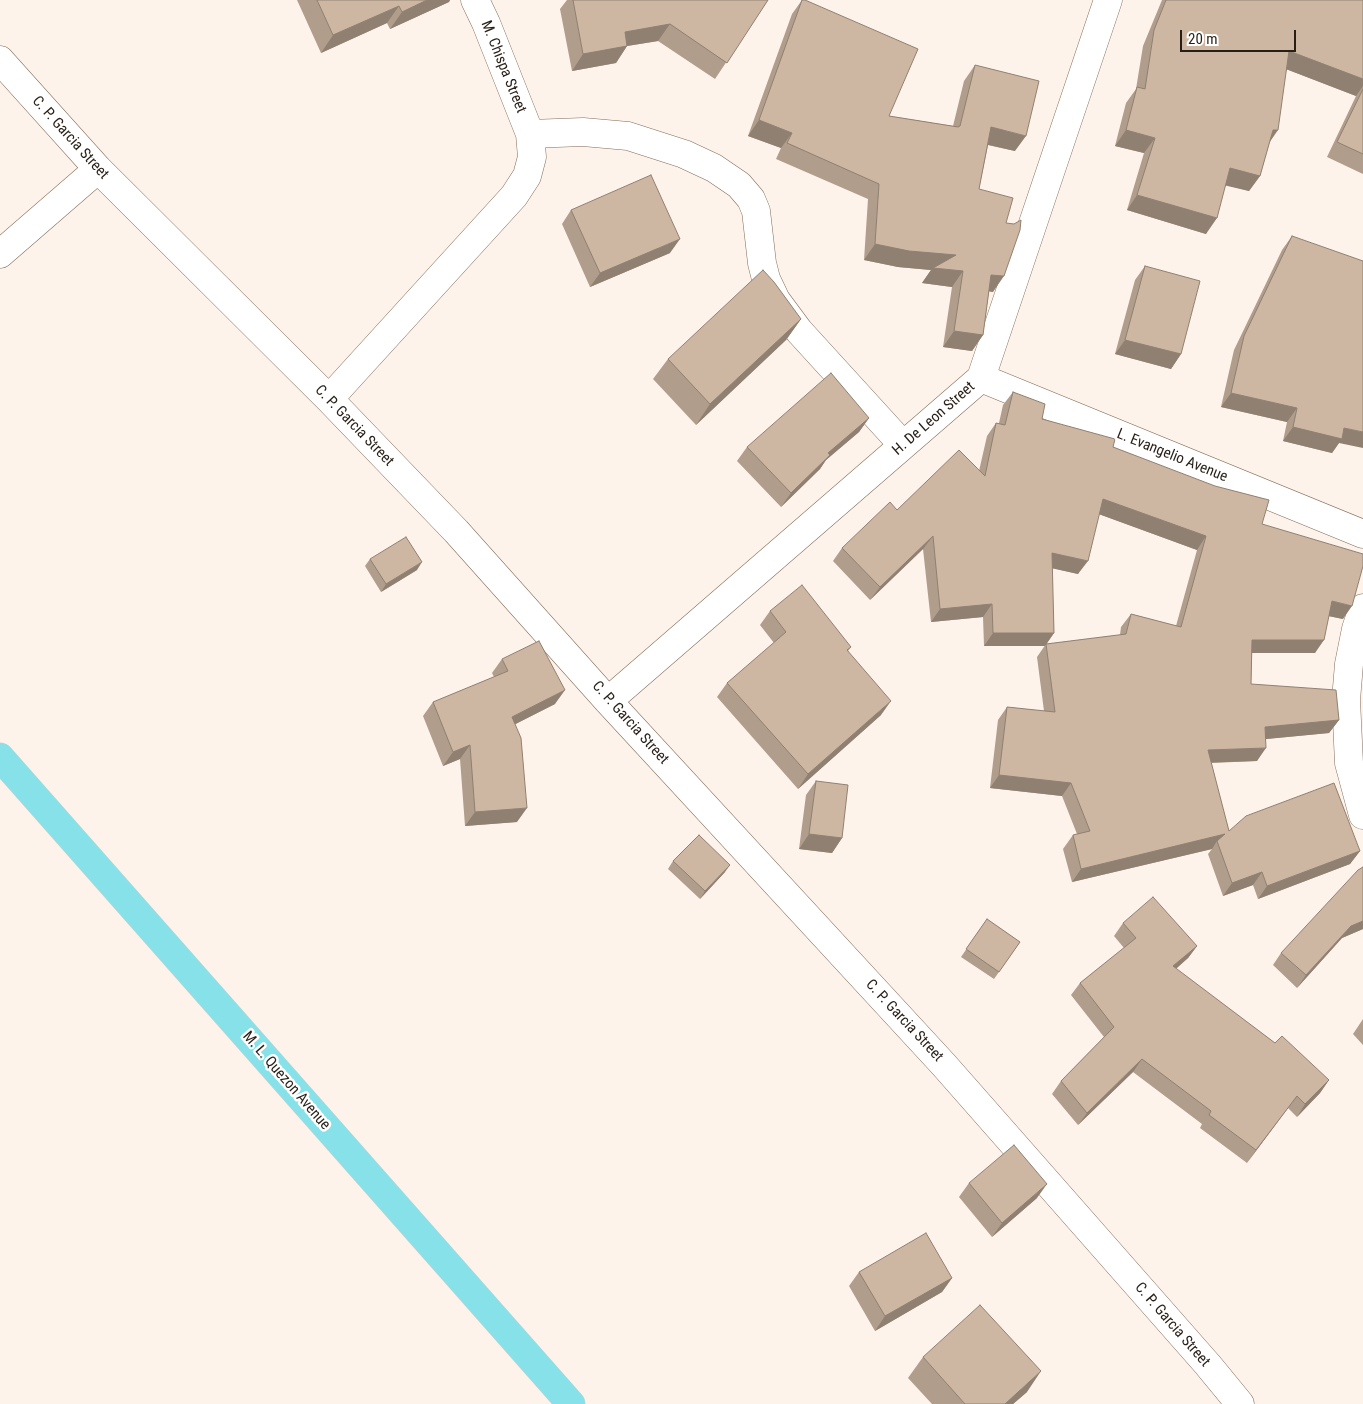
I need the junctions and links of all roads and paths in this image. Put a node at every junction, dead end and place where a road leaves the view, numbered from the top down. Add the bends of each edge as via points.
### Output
1 (475, 0) edge
2 (1108, 0) edge
3 (0, 60) edge
4 (530, 134) junction
5 (98, 170) junction
6 (0, 254) edge
7 (981, 378) junction
8 (329, 400) junction
9 (903, 445) junction
10 (1363, 534) edge
11 (1363, 608) edge
12 (608, 701) junction
13 (0, 757) edge
14 (1363, 815) edge
15 (572, 1404) edge
16 (1240, 1404) edge

1 - 4 street, M. Chispa Street
2 - 7 street, H. De Leon Street
3 - 5 street, C. P. Garcia Street
4 - 8 street, M. Chispa Street via 532,157 527,176 514,196
4 - 9 street via 583,132 628,136 684,154 714,168 739,185 756,211 762,263 776,300 799,331
5 - 6 street
5 - 8 street, C. P. Garcia Street
7 - 9 street, H. De Leon Street
7 - 10 street, L. Evangelio Avenue
8 - 12 street, C. P. Garcia Street via 456,531
9 - 12 street, H. De Leon Street
11 - 14 street via 1349,664 1346,700 1349,763
12 - 16 street, C. P. Garcia Street via 944,1065
13 - 15 main road, M. L. Quezon Avenue

